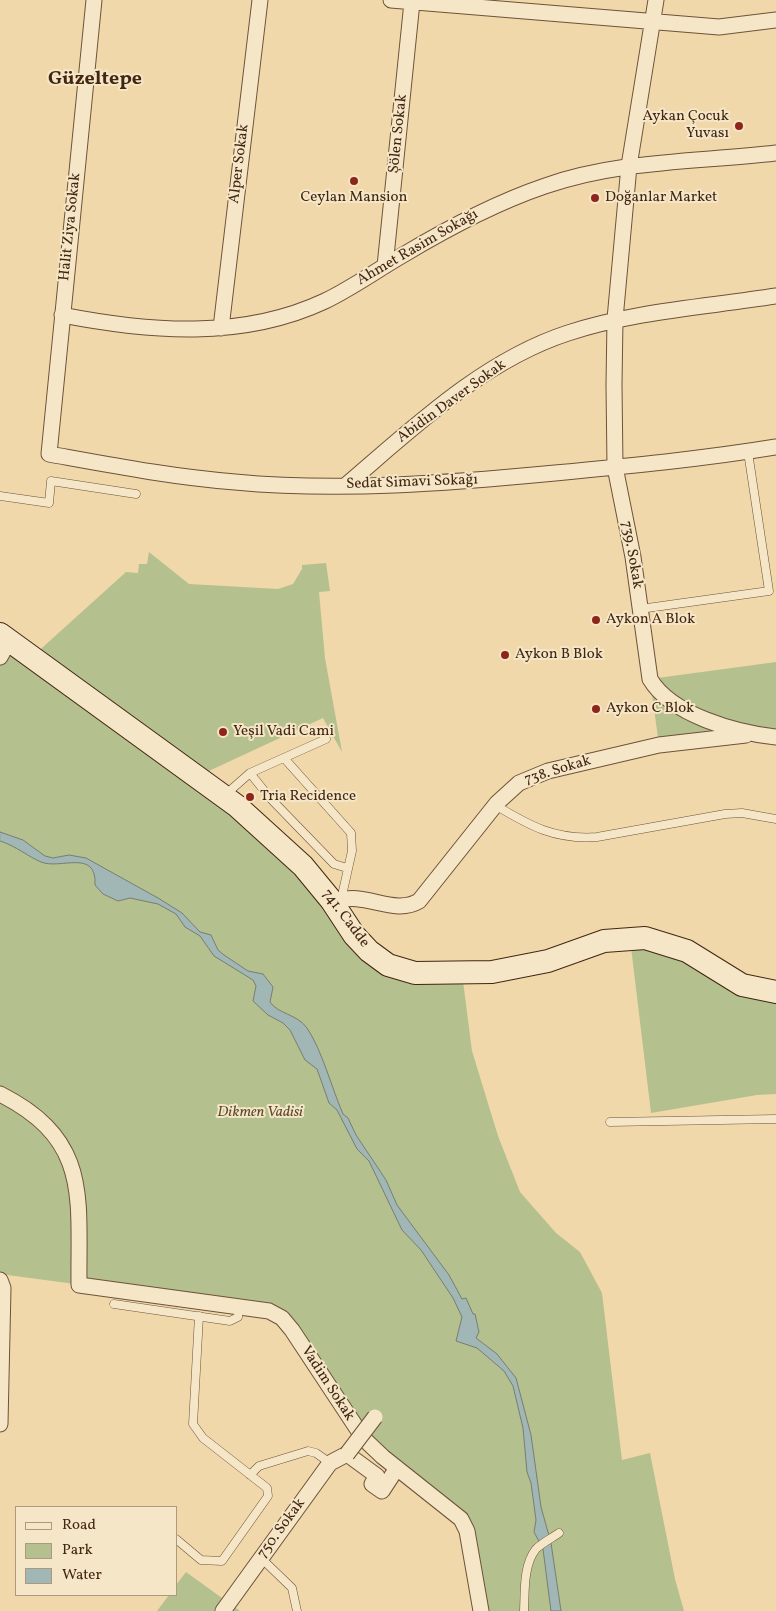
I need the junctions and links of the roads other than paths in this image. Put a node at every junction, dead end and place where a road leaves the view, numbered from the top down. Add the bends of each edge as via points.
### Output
1 (94, 0) edge
2 (260, 0) edge
3 (390, 0) edge
4 (656, 0) edge
5 (412, 2) junction
6 (776, 20) edge
7 (652, 22) junction
8 (776, 154) edge
9 (629, 166) junction
10 (385, 266) junction
11 (776, 296) edge
12 (62, 315) junction
13 (615, 319) junction
14 (221, 328) junction
15 (776, 447) edge
16 (748, 452) junction
17 (48, 454) joint
18 (615, 467) junction
19 (345, 486) junction
20 (136, 494) dead end
21 (0, 496) edge
22 (640, 609) junction
23 (3, 643) edge
24 (751, 734) junction
25 (776, 737) edge
26 (326, 739) dead end
27 (284, 758) junction
28 (250, 773) junction
29 (223, 796) junction
30 (495, 805) junction
31 (776, 819) edge
32 (347, 868) junction
33 (338, 903) junction
34 (776, 992) edge
35 (0, 1094) edge
36 (776, 1118) edge
37 (610, 1122) dead end
38 (0, 1280) edge
39 (114, 1304) dead end
40 (238, 1306) junction
41 (199, 1316) junction
42 (375, 1416) dead end
43 (0, 1424) edge
44 (347, 1454) junction
45 (330, 1463) junction
46 (397, 1468) junction
47 (250, 1474) junction
48 (559, 1533) dead end
49 (178, 1541) edge
50 (261, 1558) junction
51 (223, 1611) edge
52 (296, 1611) edge
53 (481, 1611) edge
54 (524, 1611) edge

1 - 12 street, Halit Ziya Sokak
2 - 14 street, Alper Sokak
3 - 5 street
4 - 7 street, 739. Sokak
5 - 7 street
5 - 10 street, Şölen Sokak
6 - 7 street via 719,27
7 - 9 street, 739. Sokak
8 - 9 street, Ahmet Rasim Sokağı
9 - 10 street, Ahmet Rasim Sokağı via 564,180 498,204
9 - 13 street, 739. Sokak
10 - 14 street, Ahmet Rasim Sokağı via 324,301 296,312
11 - 13 street, Abidin Daver Sokak
12 - 14 street, Ahmet Rasim Sokağı via 147,328
12 - 17 street, Halit Ziya Sokak
13 - 18 street, 739. Sokak
13 - 19 street, Abidin Daver Sokak via 566,333 505,362 441,406
15 - 16 street, Sedat Simavi Sokağı
16 - 18 street, Sedat Simavi Sokağı
16 - 22 lane via 769,591
17 - 19 street, Sedat Simavi Sokağı via 157,473 236,482
18 - 19 street, Sedat Simavi Sokağı via 467,482
18 - 22 street, 739. Sokak
20 - 21 lane via 51,481 48,502
22 - 24 street, 739. Sokak via 650,679 655,688 690,712
23 - 29 street, 741. Cadde
24 - 25 street, 739. Sokak
24 - 30 street, 738. Sokak via 659,745 548,771 519,783
26 - 27 lane
27 - 28 lane
27 - 32 lane via 351,833
28 - 29 lane
28 - 32 lane via 334,864
29 - 33 street, 741. Cadde via 286,848
30 - 31 lane via 558,836 578,838 725,814 742,813
30 - 33 street, 738. Sokak via 419,901 406,907 374,901
32 - 33 lane
33 - 34 street, 741. Cadde via 354,935 369,951 388,965 415,973 462,974 522,968 604,941 645,938 687,951 742,985
35 - 40 street, Vadim Sokak via 36,1114 55,1134 68,1158 78,1187 79,1284
36 - 37 lane
38 - 43 street via 3,1288
39 - 41 lane
40 - 41 lane via 238,1317 230,1321
40 - 46 street, Vadim Sokak via 269,1311 282,1318 364,1439
41 - 47 lane via 192,1424 203,1438
42 - 44 street, bridge
44 - 45 street, 750. Sokak
44 - 46 street via 378,1476 372,1484 382,1491
45 - 47 lane via 316,1452 308,1451 259,1466
45 - 50 street, 750. Sokak
46 - 53 street, Vadim Sokak via 461,1519 467,1531
47 - 49 lane via 267,1488 268,1499 222,1561 202,1560
48 - 54 lane via 537,1548 530,1558
50 - 51 street, 750. Sokak
50 - 52 lane via 292,1588

